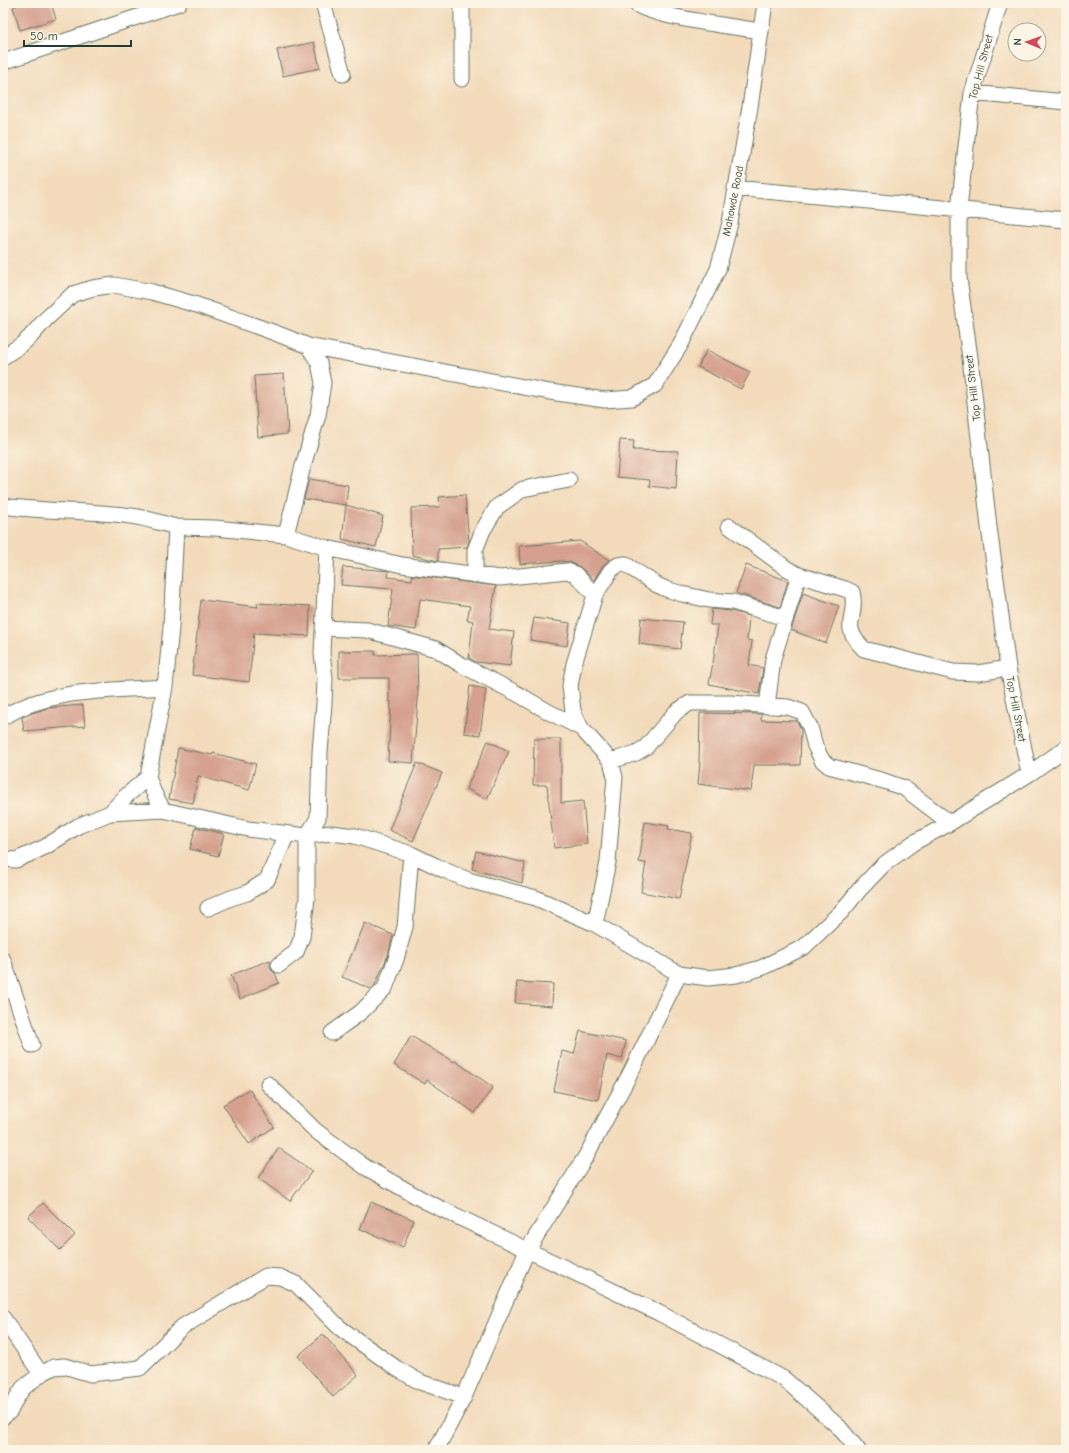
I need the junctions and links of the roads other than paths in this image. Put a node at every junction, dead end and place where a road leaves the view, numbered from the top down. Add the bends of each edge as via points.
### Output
1 (179, 3) edge
2 (323, 3) edge
3 (462, 3) edge
4 (635, 3) edge
5 (765, 3) edge
6 (1000, 3) edge
7 (761, 31) junction
8 (3, 62) edge
9 (343, 74) dead end
10 (462, 78) dead end
11 (972, 93) junction
12 (1066, 102) edge
13 (735, 188) junction
14 (959, 209) junction
15 (1066, 220) edge
16 (308, 346) junction
17 (3, 357) edge
18 (568, 480) dead end
19 (3, 506) edge
20 (729, 526) dead end
21 (176, 527) junction
22 (286, 535) junction
23 (327, 548) junction
24 (475, 575) junction
25 (799, 575) junction
26 (595, 595) junction
27 (785, 618) junction
28 (323, 628) junction
29 (1008, 668) junction
30 (165, 687) junction
31 (767, 706) junction
32 (3, 717) edge
33 (580, 728) junction
34 (1066, 748) edge
35 (611, 762) junction
36 (1029, 774) junction
37 (148, 777) junction
38 (163, 810) junction
39 (110, 813) junction
40 (950, 822) junction
41 (287, 834) junction
42 (306, 836) junction
43 (411, 854) junction
44 (3, 859) edge
45 (208, 908) dead end
46 (595, 924) junction
47 (3, 960) edge
48 (279, 965) dead end
49 (679, 974) junction
50 (332, 1033) dead end
51 (32, 1045) dead end
52 (268, 1084) dead end
53 (527, 1251) junction
54 (3, 1318) edge
55 (41, 1374) junction
56 (464, 1397) junction
57 (3, 1417) edge
58 (436, 1450) edge
59 (858, 1450) edge

1 - 8 street
2 - 9 street
3 - 10 street
4 - 7 street via 643,8 682,18
5 - 7 street, Mahowde Road
6 - 11 street, Top Hill Street
7 - 13 street, Mahowde Road
11 - 12 street
11 - 14 street, Top Hill Street
13 - 14 street
13 - 16 street, Mahowde Road via 730,223 718,269 681,344 655,385 632,398 605,400 550,392
14 - 15 street
14 - 29 street, Top Hill Street via 959,278
16 - 17 street via 197,304 114,285 73,294 46,318 21,346
16 - 22 street via 319,362 323,383 318,415
18 - 24 street via 523,489 497,508 483,530 475,550
19 - 21 street via 133,516
20 - 25 street
21 - 22 street
21 - 30 street
22 - 23 street
23 - 24 street via 402,565
23 - 28 street
24 - 26 street via 500,578 567,571 575,574
25 - 27 street
25 - 29 street via 852,592 854,600 850,631 855,641 864,649 953,672 978,673
26 - 27 street via 611,570 625,564 666,589 709,600 733,602
26 - 33 street via 570,686 573,711
27 - 31 street via 773,659
28 - 33 street via 367,630 436,649
28 - 42 street via 322,654 325,678 318,818
29 - 36 street, Top Hill Street
30 - 32 street via 58,696 27,705
30 - 37 street
31 - 35 street via 690,703 676,712 646,747
31 - 40 street via 802,712 822,760 829,766 904,788
33 - 35 street
34 - 36 street
35 - 46 street via 615,777 608,862
36 - 40 street
37 - 38 street
37 - 39 street
38 - 39 street
38 - 41 street via 248,829
39 - 44 street via 78,826 44,847 16,860
40 - 49 street via 913,843 883,865 842,911 804,947 761,968 736,975 708,978
41 - 42 street
41 - 45 street via 267,880 247,893
42 - 43 street via 331,833 355,836
42 - 48 street via 307,898 302,937 296,952
43 - 46 street via 468,880 536,898
43 - 50 street via 405,928 385,988 361,1012
46 - 49 street
47 - 51 street
49 - 53 street via 586,1156
52 - 53 street via 316,1131 365,1167 425,1201
53 - 56 street
53 - 59 street via 659,1313 784,1379 839,1427
54 - 55 street
55 - 56 street via 54,1366 64,1366 91,1374 140,1368 182,1327 266,1276 280,1277 296,1284 340,1328 396,1368 420,1382
55 - 57 street via 24,1388 10,1411
56 - 58 street

